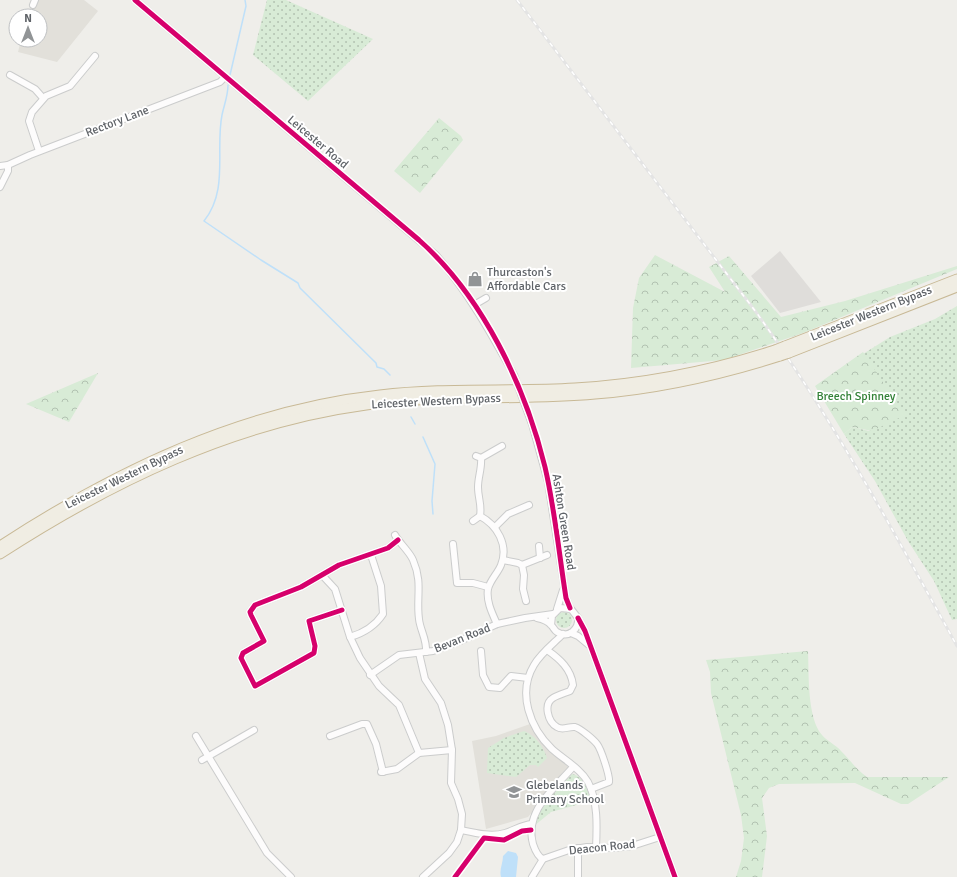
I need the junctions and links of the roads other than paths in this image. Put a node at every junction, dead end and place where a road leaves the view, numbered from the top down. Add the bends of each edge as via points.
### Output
1 (135, 0) edge
2 (95, 55) dead end
3 (225, 77) junction
4 (12, 85) dead end
5 (42, 98) junction
6 (40, 151) junction
7 (8, 165) junction
8 (0, 166) edge
9 (0, 188) edge
10 (957, 279) edge
11 (957, 287) edge
12 (486, 298) dead end
13 (475, 307) junction
14 (787, 349) junction
15 (777, 353) junction
16 (502, 446) dead end
17 (529, 505) dead end
18 (480, 516) junction
19 (473, 521) dead end
20 (495, 527) junction
21 (453, 544) dead end
22 (0, 546) edge
23 (539, 546) dead end
24 (0, 554) edge
25 (370, 555) junction
26 (503, 560) junction
27 (522, 565) junction
28 (322, 575) junction
29 (564, 584) junction
30 (488, 587) junction
31 (526, 601) dead end
32 (570, 608) junction
33 (342, 610) junction
34 (555, 612) junction
35 (535, 617) junction
36 (578, 618) junction
37 (497, 624) junction
38 (553, 628) junction
39 (571, 633) junction
40 (563, 634) junction
41 (350, 637) junction
42 (554, 644) junction
43 (591, 647) junction
44 (547, 650) junction
45 (481, 651) dead end
46 (426, 652) junction
47 (420, 653) junction
48 (370, 676) junction
49 (528, 678) junction
50 (254, 730) dead end
51 (196, 736) dead end
52 (330, 736) dead end
53 (452, 750) junction
54 (419, 753) junction
55 (205, 759) junction
56 (573, 767) junction
57 (592, 789) junction
58 (532, 824) junction
59 (461, 830) junction
60 (660, 838) junction
61 (578, 848) junction
62 (596, 848) junction
63 (543, 859) junction
64 (291, 877) edge
65 (423, 877) edge
66 (532, 877) edge
67 (578, 877) edge
68 (675, 877) edge

1 - 3 street, Leicester Road
2 - 5 street via 70,86
3 - 6 street, Rectory Lane via 220,82
3 - 13 street, Leicester Road via 436,255
4 - 5 street via 13,77 35,89
5 - 6 street via 29,121
6 - 7 street, Rectory Lane
7 - 8 street, Rectory Lane
7 - 9 street
10 - 14 highway, Leicester Western Bypass
11 - 14 highway, Leicester Western Bypass
12 - 13 street
13 - 29 street, Ashton Green Road, bridge via 514,375 532,424 548,482
14 - 15 highway, bridge
15 - 22 highway, Leicester Western Bypass via 648,381 576,388 391,394 334,402 271,417 201,440 135,468 64,505
15 - 24 highway, Leicester Western Bypass via 694,380 614,392 398,401 333,410 286,421 204,447 151,469 82,504
16 - 18 street via 479,457 482,468 478,486 482,505
17 - 20 street via 508,514
18 - 19 street
18 - 20 street
20 - 26 street via 502,543
21 - 30 street via 458,561 458,585 473,583
23 - 27 street via 543,556
25 - 28 street via 338,565
25 - 41 street via 381,586 383,614 368,630
25 - 46 street via 388,548 396,537 410,555 420,590 419,621 426,640
26 - 27 street
26 - 30 street
27 - 31 street
28 - 33 street via 335,589
28 - 33 street via 301,587 253,607 250,612 264,641 243,653 241,658 255,686 314,653 309,620
29 - 32 street, Ashton Green Road
29 - 34 street, Ashton Green Road
30 - 37 street via 489,605
32 - 34 street via 564,607
32 - 36 street, Ashton Green Road
33 - 41 street
34 - 35 street, Bevan Road
34 - 38 street, Ashton Green Road
35 - 37 street, Bevan Road
35 - 38 street
36 - 39 street via 578,625
36 - 43 street, Ashton Green Road
37 - 46 street, Bevan Road via 460,641
38 - 40 street
38 - 42 street, Ashton Green Road
39 - 40 street
39 - 43 street
40 - 42 street
41 - 48 street
42 - 44 street
43 - 60 street, Ashton Green Road
44 - 49 street via 534,665
44 - 57 street via 564,664 575,688 553,698 547,712 557,727 562,729 572,724 598,744 609,774 609,782
45 - 49 street via 479,668 491,688 500,688 511,676
46 - 47 street, Bevan Road
47 - 48 street, Bevan Road via 399,655
47 - 53 street via 425,679 445,713
48 - 54 street via 399,705
49 - 56 street via 526,696 533,724 547,743
50 - 55 street
51 - 55 street
52 - 54 street via 367,724 379,751 382,772 397,769
53 - 54 street
53 - 59 street via 450,780 460,805
55 - 64 street via 267,853
56 - 57 street via 583,775
56 - 58 street via 539,806
57 - 62 street via 596,814
58 - 59 street via 519,826 502,834 480,834
58 - 63 street via 534,847
59 - 65 street via 457,842 449,853
60 - 62 street, Deacon Road via 632,846
60 - 68 street, Ashton Green Road
61 - 62 street, Deacon Road
61 - 63 street, Deacon Road
61 - 67 street
63 - 66 street

